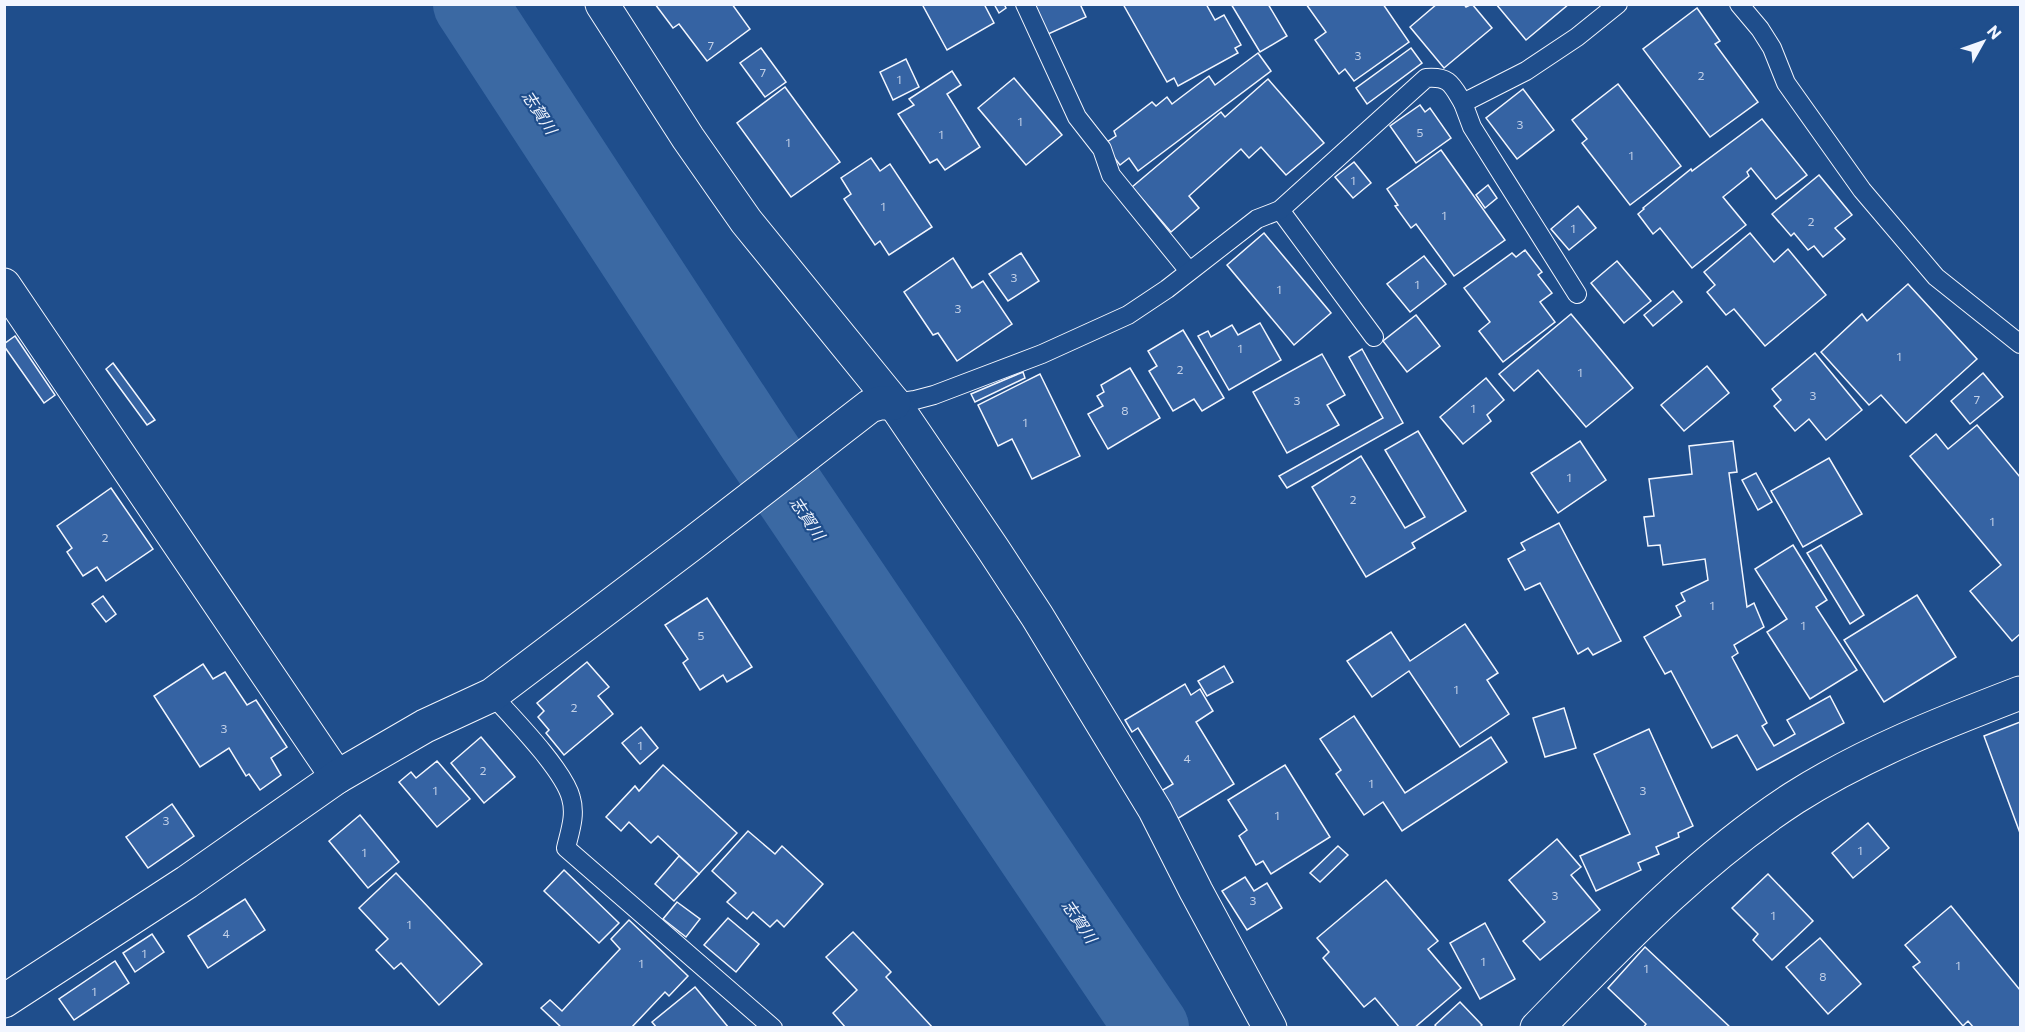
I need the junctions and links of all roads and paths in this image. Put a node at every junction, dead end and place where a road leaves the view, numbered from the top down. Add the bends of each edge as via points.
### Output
1 (602, 4) edge
2 (1025, 4) edge
3 (1618, 4) edge
4 (1739, 4) edge
5 (1463, 104) junction
6 (1280, 210) junction
7 (1189, 271) junction
8 (4, 285) edge
9 (1577, 294) dead end
10 (1374, 337) dead end
11 (2020, 344) edge
12 (882, 404) junction
13 (2020, 693) edge
14 (492, 695) junction
15 (337, 777) junction
16 (4, 1001) edge
17 (773, 1028) edge
18 (1270, 1028) edge
19 (1537, 1028) edge

1 - 12 street via 688,138
2 - 7 lane via 1077,117 1102,149 1111,175
3 - 5 lane via 1526,71
4 - 11 lane via 1772,48 1786,83 1862,190 1936,277
5 - 6 lane via 1450,82 1440,77 1426,78
5 - 9 lane via 1472,127
6 - 7 lane via 1257,219
6 - 10 lane
7 - 12 lane via 1128,315 1042,354 934,395
8 - 15 street
12 - 14 street
12 - 18 street via 1037,616 1155,810
13 - 19 street via 1891,745 1831,776 1760,821 1670,894
14 - 15 street via 424,726
14 - 17 lane via 558,773 571,797 573,819 566,848
15 - 16 street via 187,882

